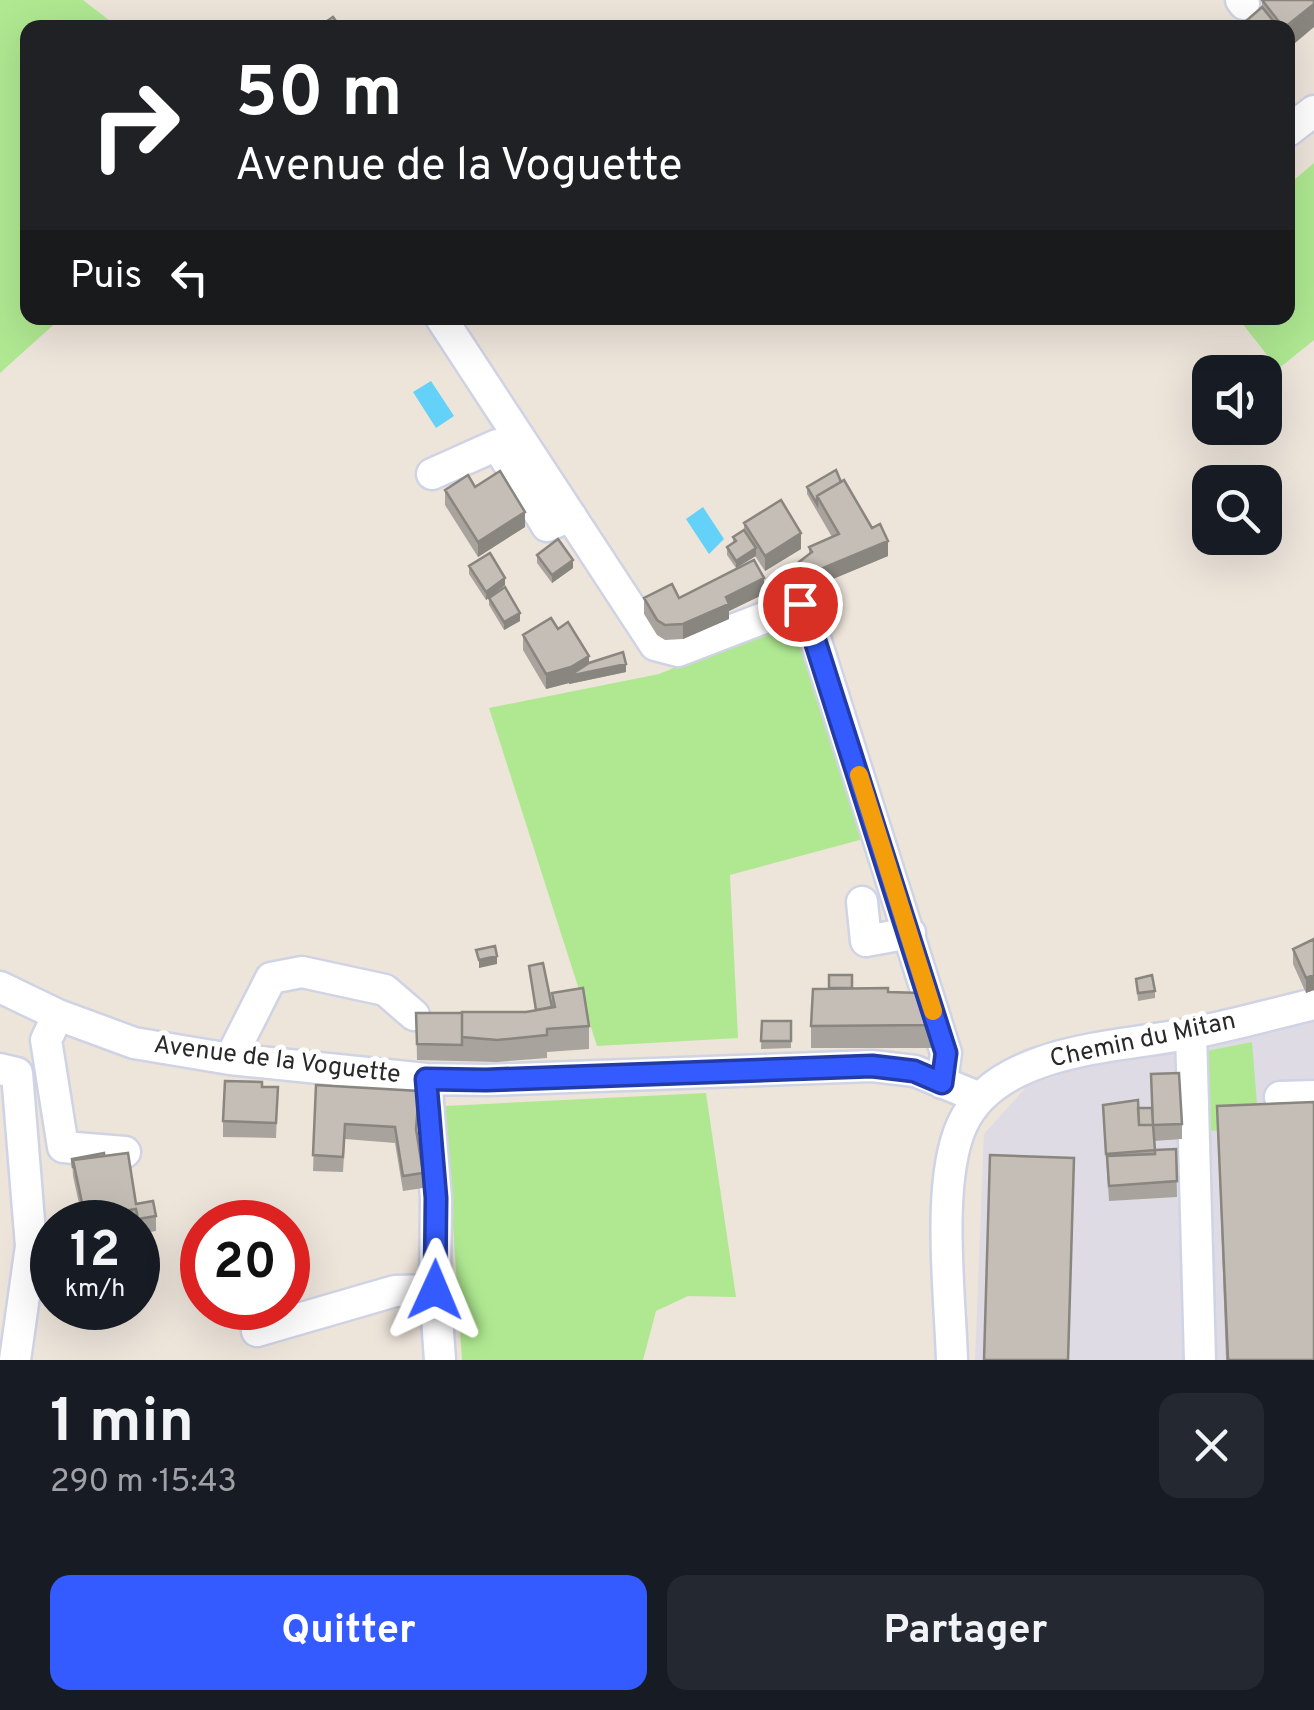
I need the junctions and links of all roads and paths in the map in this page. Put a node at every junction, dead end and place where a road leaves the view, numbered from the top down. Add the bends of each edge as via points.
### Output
1 (446, 325) edge
2 (432, 474) dead end
3 (571, 516) junction
4 (862, 902) dead end
5 (910, 933) junction
6 (0, 987) edge
7 (1314, 1004) edge
8 (414, 1015) edge
9 (58, 1016) junction
10 (1190, 1034) junction
11 (230, 1059) junction
12 (0, 1069) edge
13 (426, 1079) junction
14 (942, 1083) junction
15 (1314, 1096) edge
16 (1280, 1097) dead end
17 (980, 1098) junction
18 (125, 1152) edge
19 (435, 1290) junction
20 (257, 1331) dead end
21 (15, 1360) edge
22 (440, 1360) edge
23 (952, 1360) edge
24 (1200, 1360) edge

1 - 3 street
2 - 3 street via 497,445 547,526
3 - 5 street via 655,645 678,651 795,596
4 - 5 street via 866,941
5 - 14 street via 946,1053
6 - 9 street, Avenue de la Voguette
7 - 10 street, Chemin du Mitan
8 - 11 street via 385,990 302,972 271,978
9 - 11 street, Avenue de la Voguette via 134,1043
9 - 18 street via 46,1040 63,1148
10 - 17 street, Chemin du Mitan via 1071,1052 1038,1063
10 - 24 street
11 - 13 street, Avenue de la Voguette
12 - 21 street via 16,1073 30,1246
13 - 14 street, Avenue de la Voguette via 872,1066 914,1071
13 - 19 street
14 - 17 street, Avenue de la Voguette
15 - 16 street
17 - 23 street via 963,1123 947,1184
19 - 20 street via 394,1291
19 - 22 street

